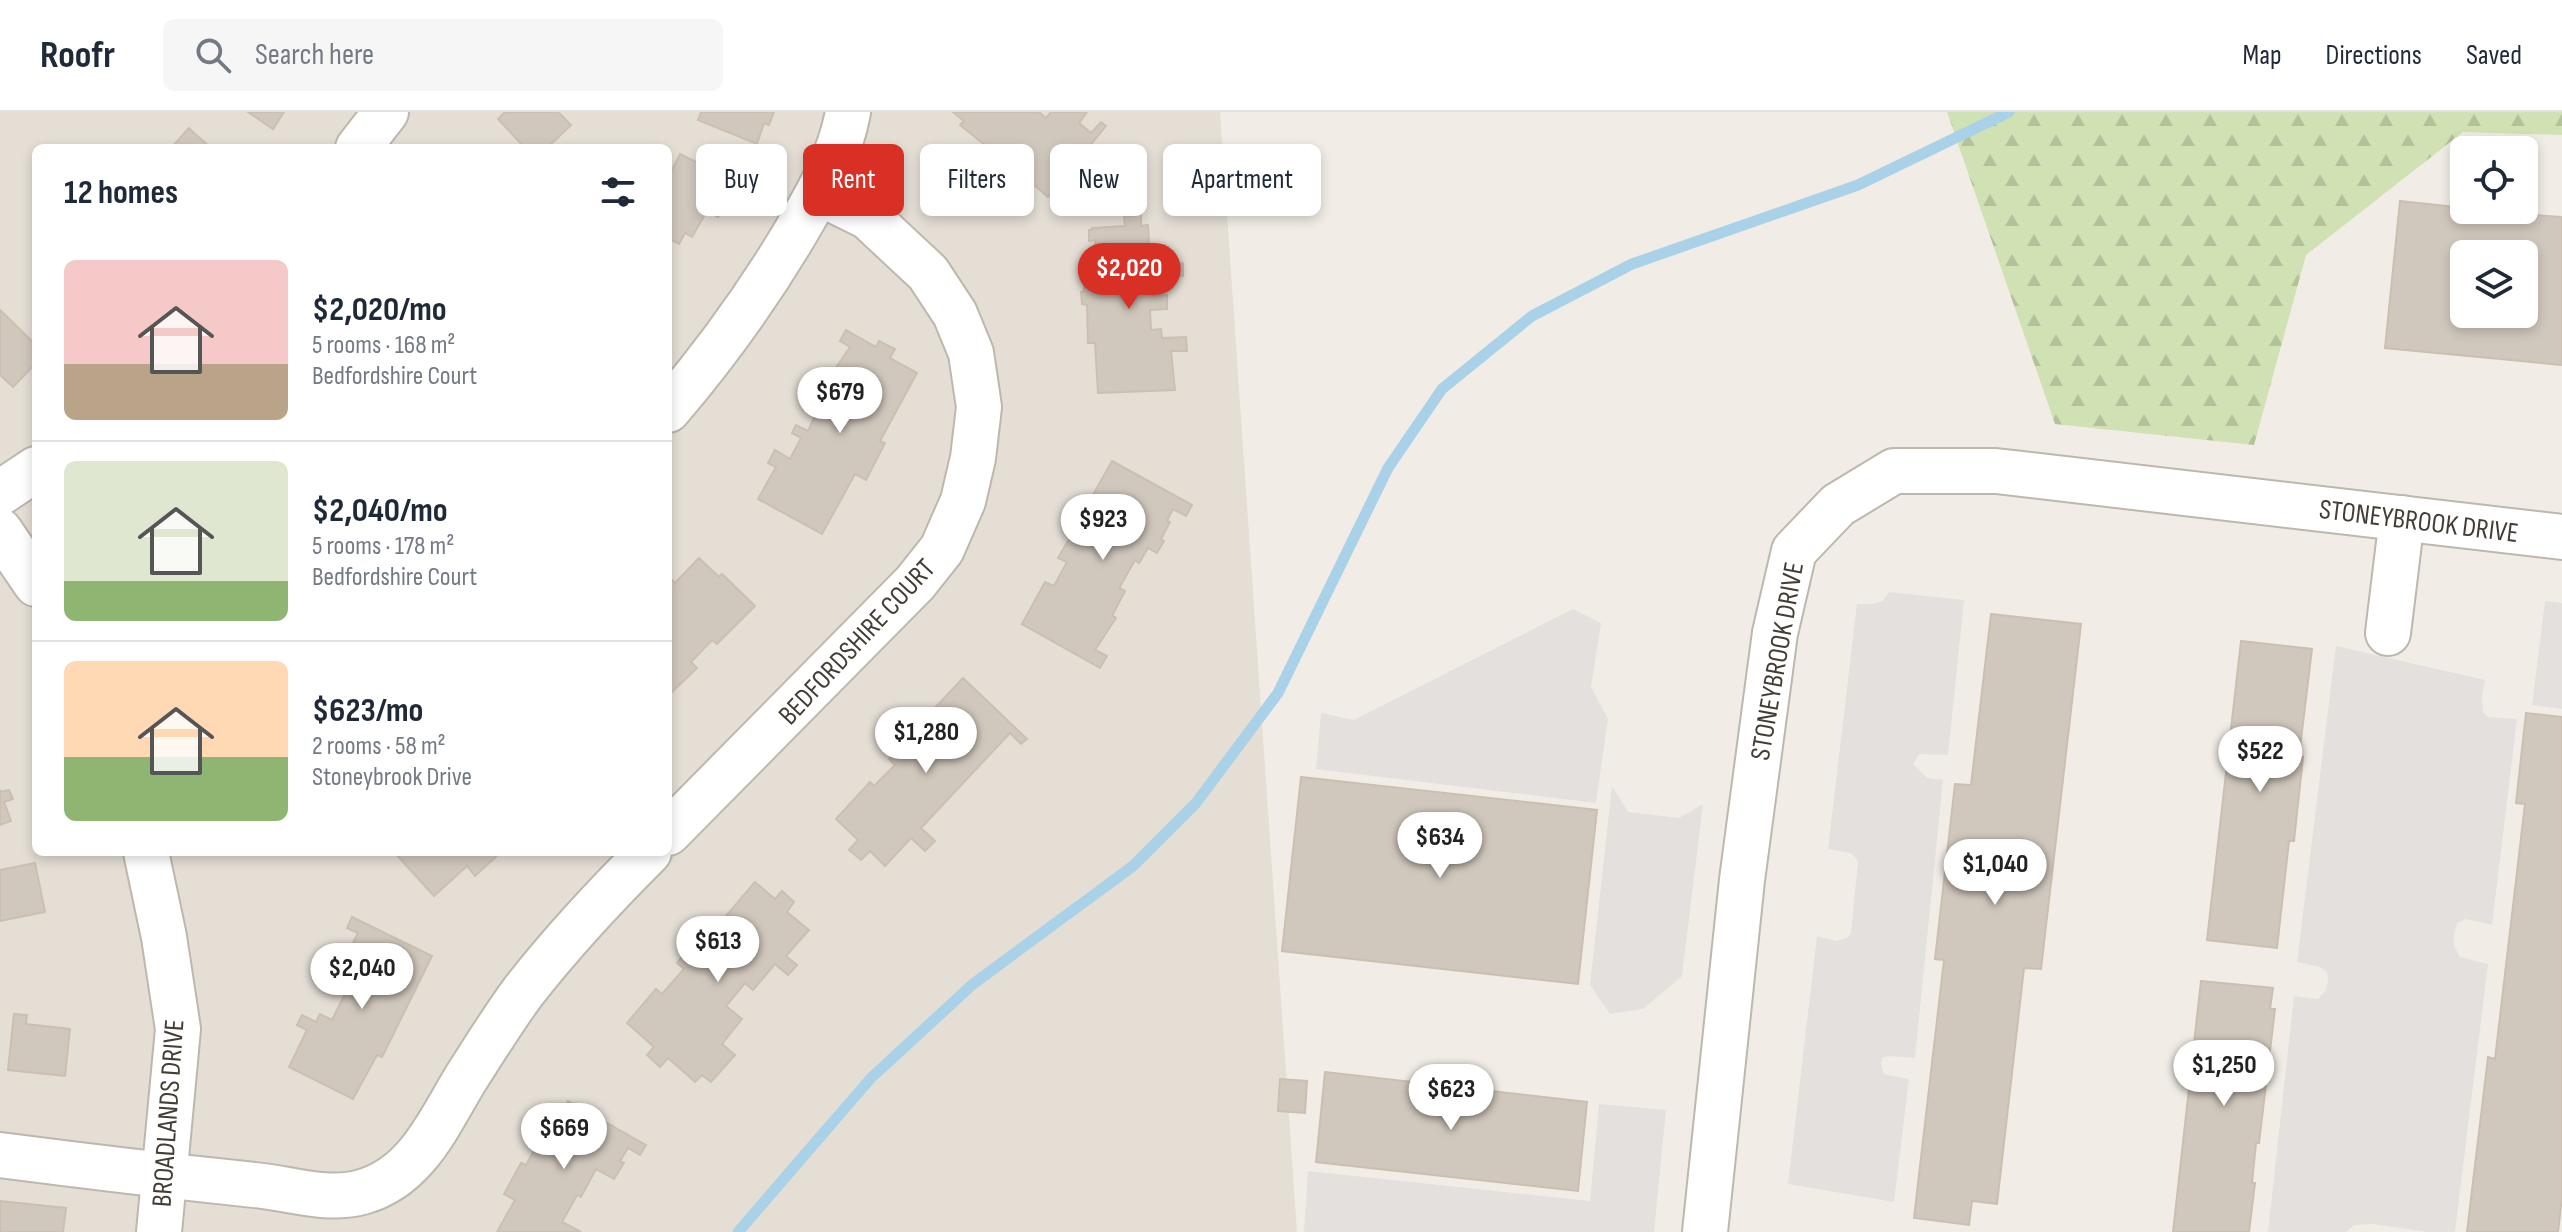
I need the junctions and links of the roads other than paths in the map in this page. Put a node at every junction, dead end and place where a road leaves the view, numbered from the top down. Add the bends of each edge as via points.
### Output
1 (386, 112) edge
2 (848, 112) edge
3 (361, 144) edge
4 (841, 144) edge
5 (805, 216) edge
6 (866, 216) edge
7 (672, 405) edge
8 (32, 472) edge
9 (0, 493) edge
10 (2402, 518) junction
11 (0, 531) edge
12 (2562, 537) edge
13 (32, 578) edge
14 (2388, 633) dead end
15 (672, 829) edge
16 (147, 856) edge
17 (645, 856) edge
18 (0, 1155) edge
19 (165, 1176) junction
20 (159, 1232) edge
21 (1705, 1232) edge

1 - 3 street
2 - 4 street
5 - 7 street via 762,288
6 - 15 street, BEDFORDSHIRE COURT via 928,273 955,314 971,353 979,407 963,501 942,549 915,583
8 - 9 street
10 - 12 street, STONEYBROOK DRIVE
10 - 14 street
10 - 21 street, STONEYBROOK DRIVE via 1996,471 1894,471 1838,505 1794,551 1775,633 1742,880
11 - 13 street
16 - 19 street, BROADLANDS DRIVE via 178,1029
17 - 19 street via 523,993 428,1143 385,1182 334,1197
18 - 19 street
19 - 20 street, BROADLANDS DRIVE

